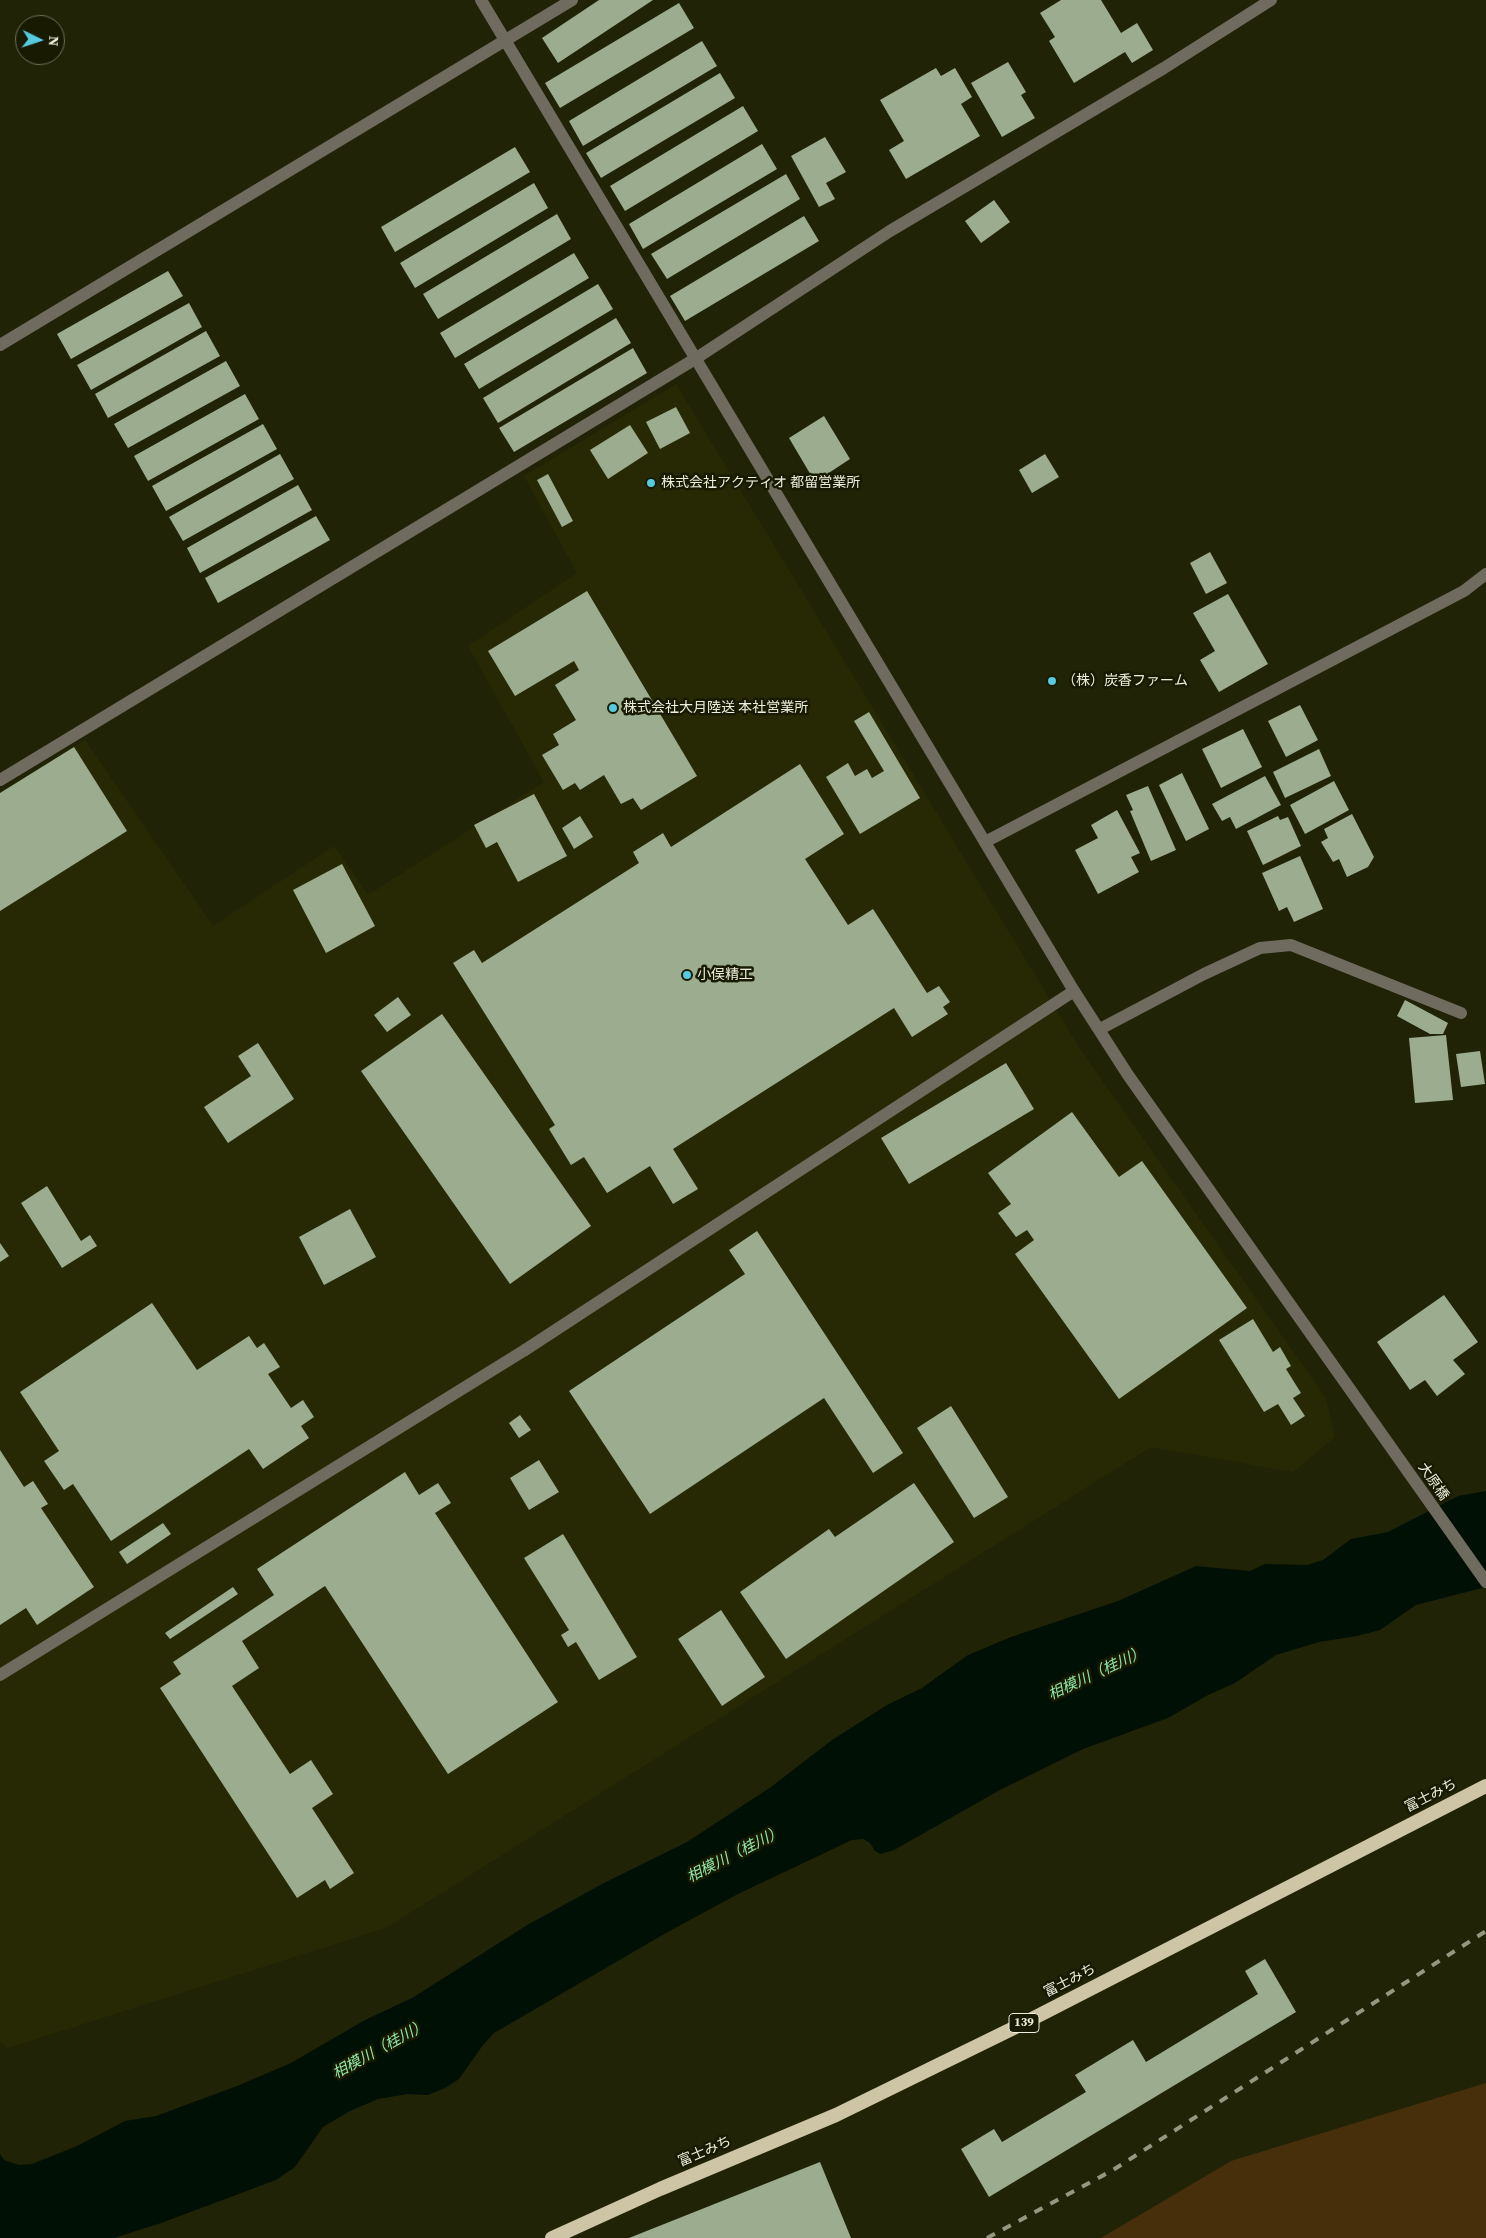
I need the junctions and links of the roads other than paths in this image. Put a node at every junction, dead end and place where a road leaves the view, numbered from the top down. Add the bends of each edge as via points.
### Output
1 (481, 0) edge
2 (572, 0) edge
3 (1271, 0) edge
4 (505, 40) junction
5 (0, 345) edge
6 (695, 358) junction
7 (1486, 574) edge
8 (0, 780) edge
9 (985, 842) junction
10 (1074, 991) junction
11 (1461, 1013) dead end
12 (1100, 1029) junction
13 (1486, 1582) edge
14 (0, 1675) edge
15 (1486, 1786) edge
16 (552, 2238) edge

1 - 4 street, 大原橋
2 - 4 street
3 - 6 street via 1164,68 890,231
4 - 5 street
4 - 6 street, 大原橋
6 - 8 street
6 - 9 street, 大原橋
7 - 9 street via 1464,591
9 - 10 street, 大原橋
10 - 12 street, 大原橋
10 - 14 street via 525,1350
11 - 12 street via 1292,945 1260,948
12 - 13 street, 大原橋 via 1128,1075
15 - 16 highway, 富士みち / 139 via 1026,2022 844,2111

